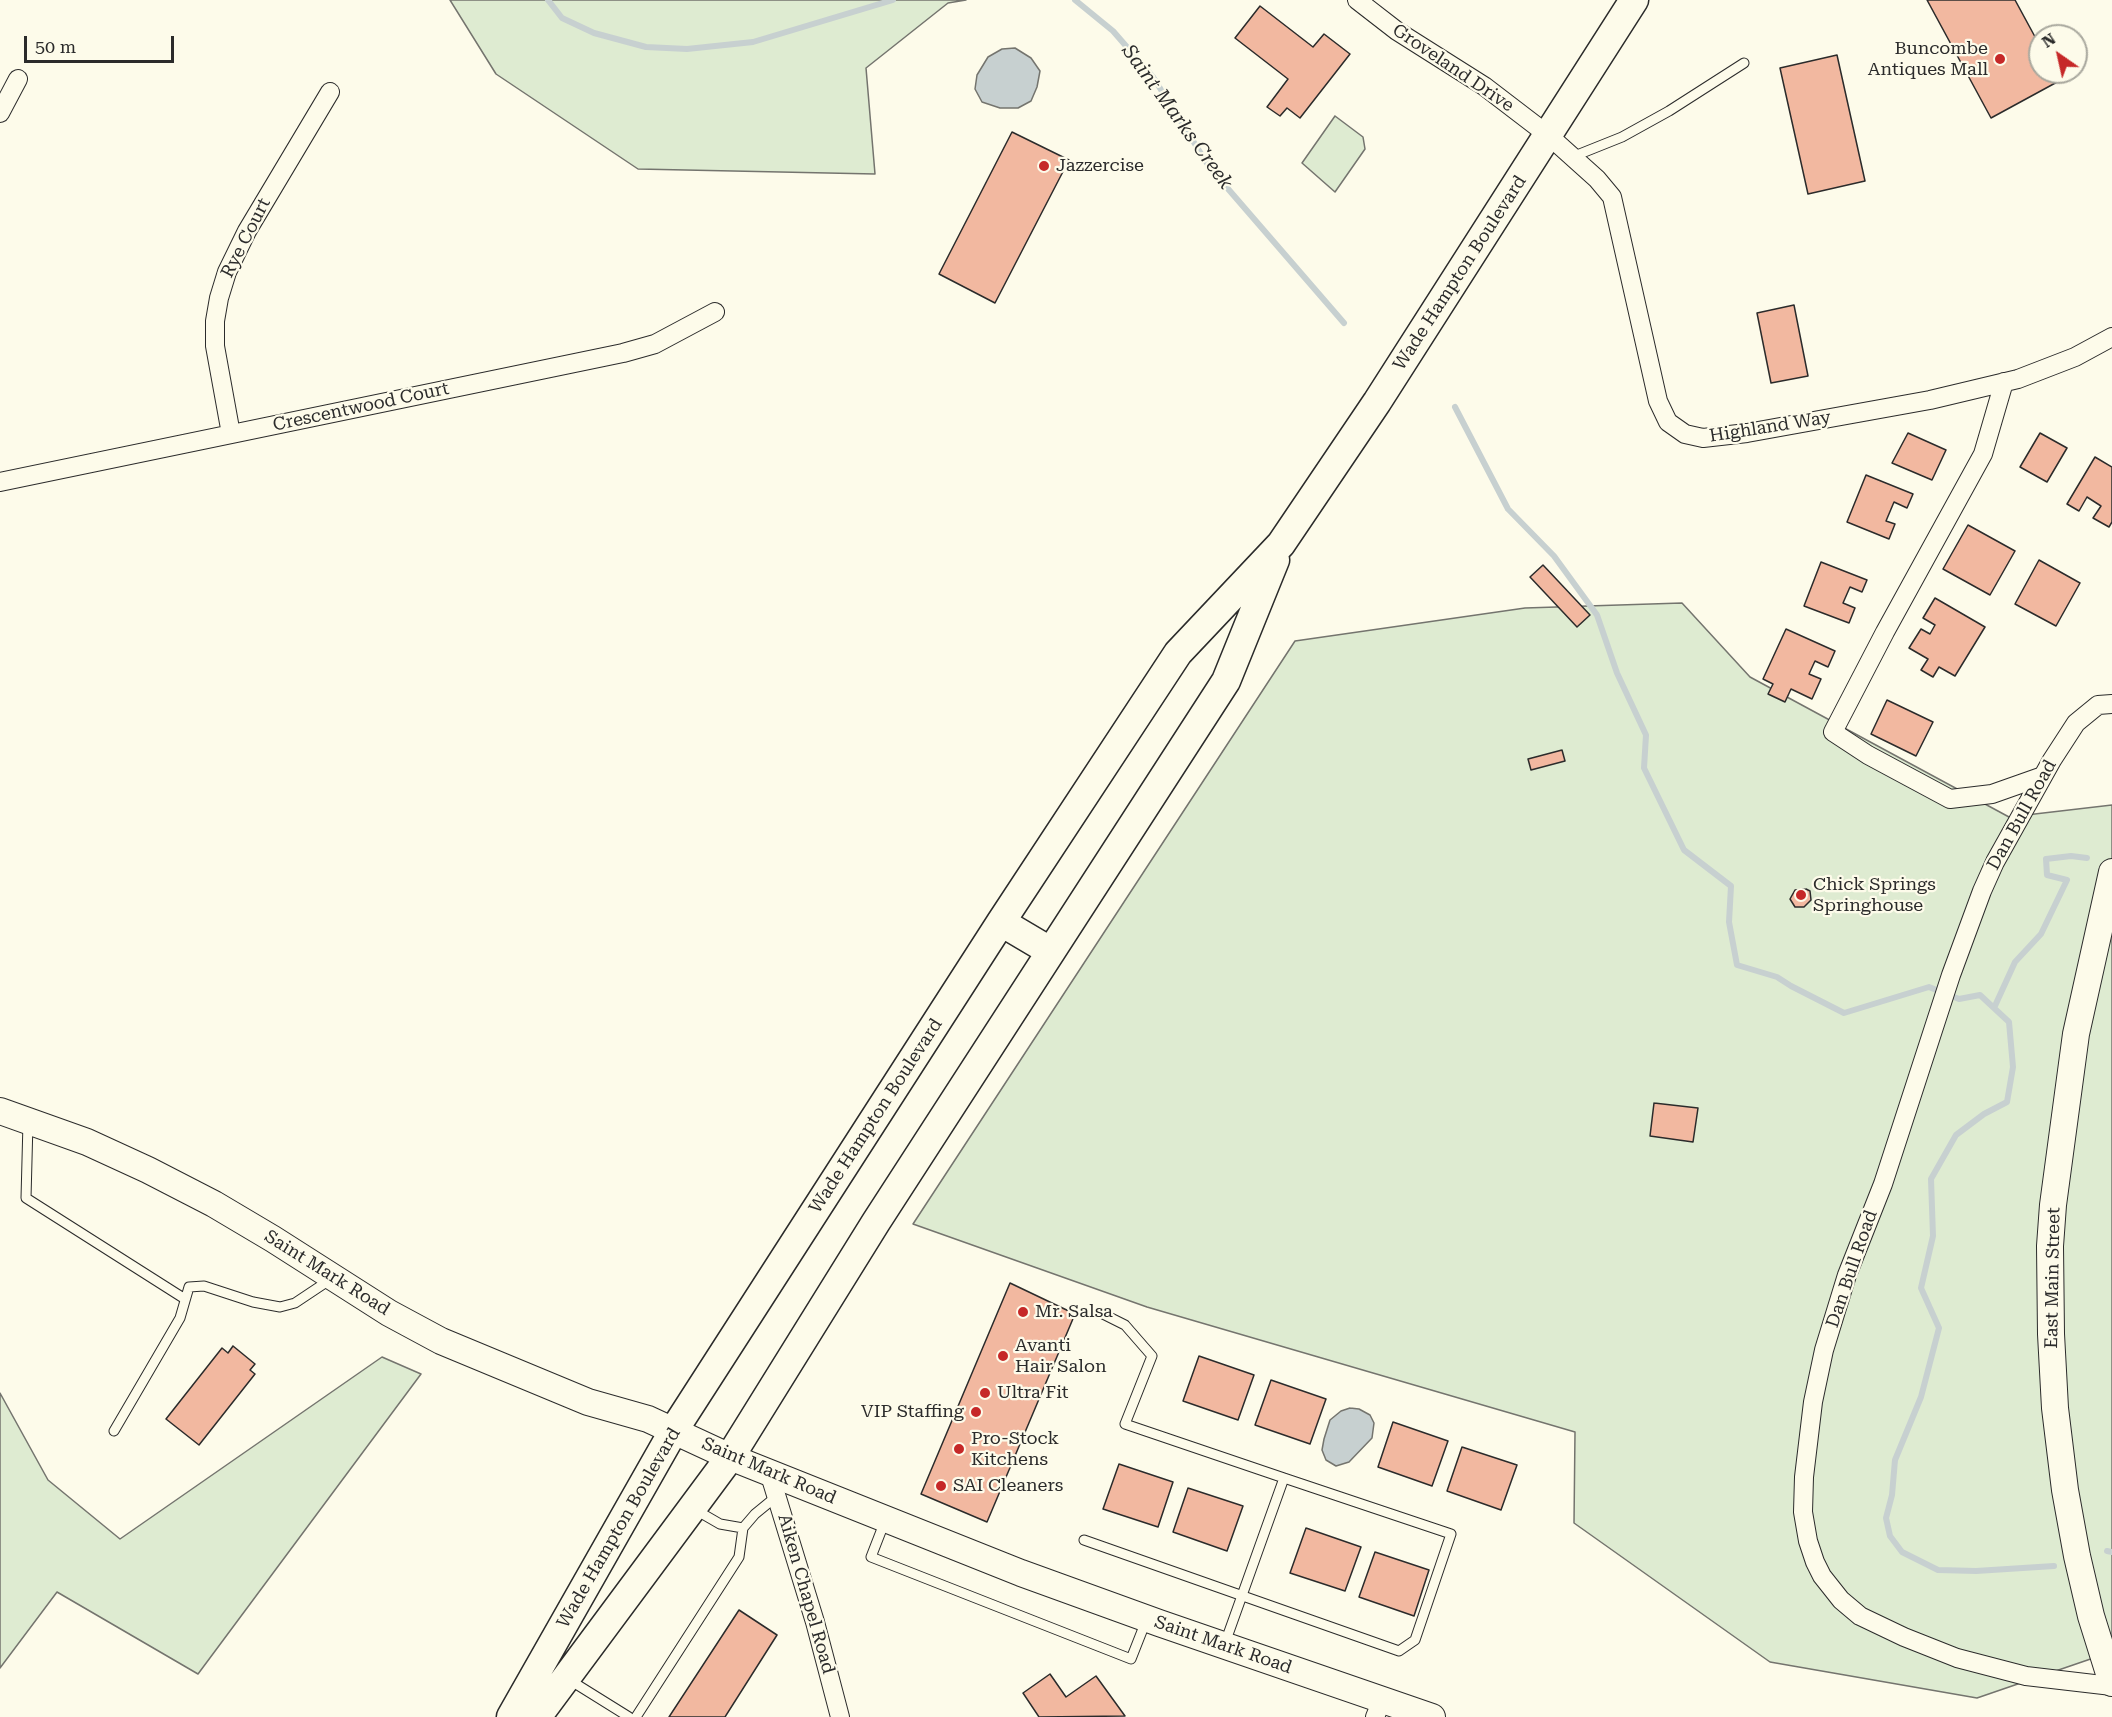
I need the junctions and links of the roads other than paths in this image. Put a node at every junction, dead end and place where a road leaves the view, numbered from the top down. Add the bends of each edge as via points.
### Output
1 (1634, 0) edge
2 (1362, 1) edge
3 (1744, 63) dead end
4 (18, 79) dead end
5 (330, 92) dead end
6 (0, 113) edge
7 (1548, 135) junction
8 (1572, 157) junction
9 (715, 312) dead end
10 (2112, 337) edge
11 (2004, 382) junction
12 (231, 434) junction
13 (0, 482) edge
14 (1281, 544) junction
15 (2112, 704) edge
16 (2043, 776) junction
17 (2112, 872) edge
18 (1000, 922) junction
19 (1050, 951) junction
20 (0, 1111) edge
21 (28, 1120) junction
22 (333, 1277) junction
23 (185, 1299) junction
24 (1101, 1313) dead end
25 (674, 1430) junction
26 (114, 1431) dead end
27 (730, 1457) junction
28 (1284, 1478) junction
29 (773, 1484) junction
30 (692, 1508) junction
31 (885, 1519) junction
32 (743, 1528) junction
33 (1084, 1540) dead end
34 (1242, 1595) junction
35 (1147, 1618) junction
36 (1224, 1646) junction
37 (566, 1678) junction
38 (2112, 1684) edge
39 (1378, 1708) edge
40 (511, 1717) edge
41 (537, 1717) edge
42 (629, 1717) edge
43 (636, 1717) edge
44 (840, 1717) edge
45 (1432, 1717) edge

1 - 7 main road, Wade Hampton Boulevard
2 - 7 street, Groveland Drive via 1397,31 1484,86
3 - 8 lane via 1622,137
4 - 6 street
5 - 12 street, Rye Court via 247,231 219,298 215,346
7 - 8 street, Highland Way
7 - 14 main road, Wade Hampton Boulevard
8 - 11 street, Highland Way via 1612,197 1658,401 1668,422 1685,434 1703,438 1747,433 1930,400
9 - 12 street, Crescentwood Court via 655,344 623,353
10 - 11 street, Highland Way via 2075,357
11 - 16 street via 1983,454 1833,732 1950,799 1992,794
12 - 13 street, Crescentwood Court
14 - 18 main road, Wade Hampton Boulevard via 1178,653
14 - 19 main road, Wade Hampton Boulevard via 1226,681
15 - 16 street, Dan Bull Road via 2098,705 2076,723
16 - 38 street, Dan Bull Road via 1991,872 1848,1275 1824,1350 1813,1402 1803,1512 1808,1541 1822,1576 1860,1616 1957,1658 2026,1676
17 - 38 street, East Main Street via 2076,1034 2050,1246 2055,1408 2065,1490 2091,1616
18 - 19 main road
18 - 25 main road, Wade Hampton Boulevard
19 - 27 main road, Wade Hampton Boulevard
20 - 21 street, Saint Mark Road
21 - 22 street, Saint Mark Road via 158,1174
21 - 23 lane via 26,1198
22 - 23 lane via 295,1303 280,1307 204,1286 189,1287
22 - 25 street, Saint Mark Road via 441,1341 588,1402
23 - 26 lane via 180,1318
24 - 28 lane via 1125,1325 1152,1356 1125,1424
25 - 27 street, Saint Mark Road
25 - 40 main road, Wade Hampton Boulevard
27 - 29 street, Saint Mark Road
27 - 30 main road, Wade Hampton Boulevard
28 - 34 lane
28 - 34 lane via 1451,1533 1414,1640 1400,1651
29 - 31 street, Saint Mark Road
29 - 32 lane
29 - 44 street, Aiken Chapel Road
30 - 32 lane via 720,1524
30 - 37 main road, Wade Hampton Boulevard
31 - 35 street, Saint Mark Road
31 - 35 lane via 871,1557 1131,1659
32 - 43 lane via 739,1557
33 - 34 lane
34 - 36 lane
35 - 36 street, Saint Mark Road
36 - 39 street, Saint Mark Road
37 - 41 main road, Wade Hampton Boulevard
37 - 42 lane
39 - 45 street, Saint Mark Road

